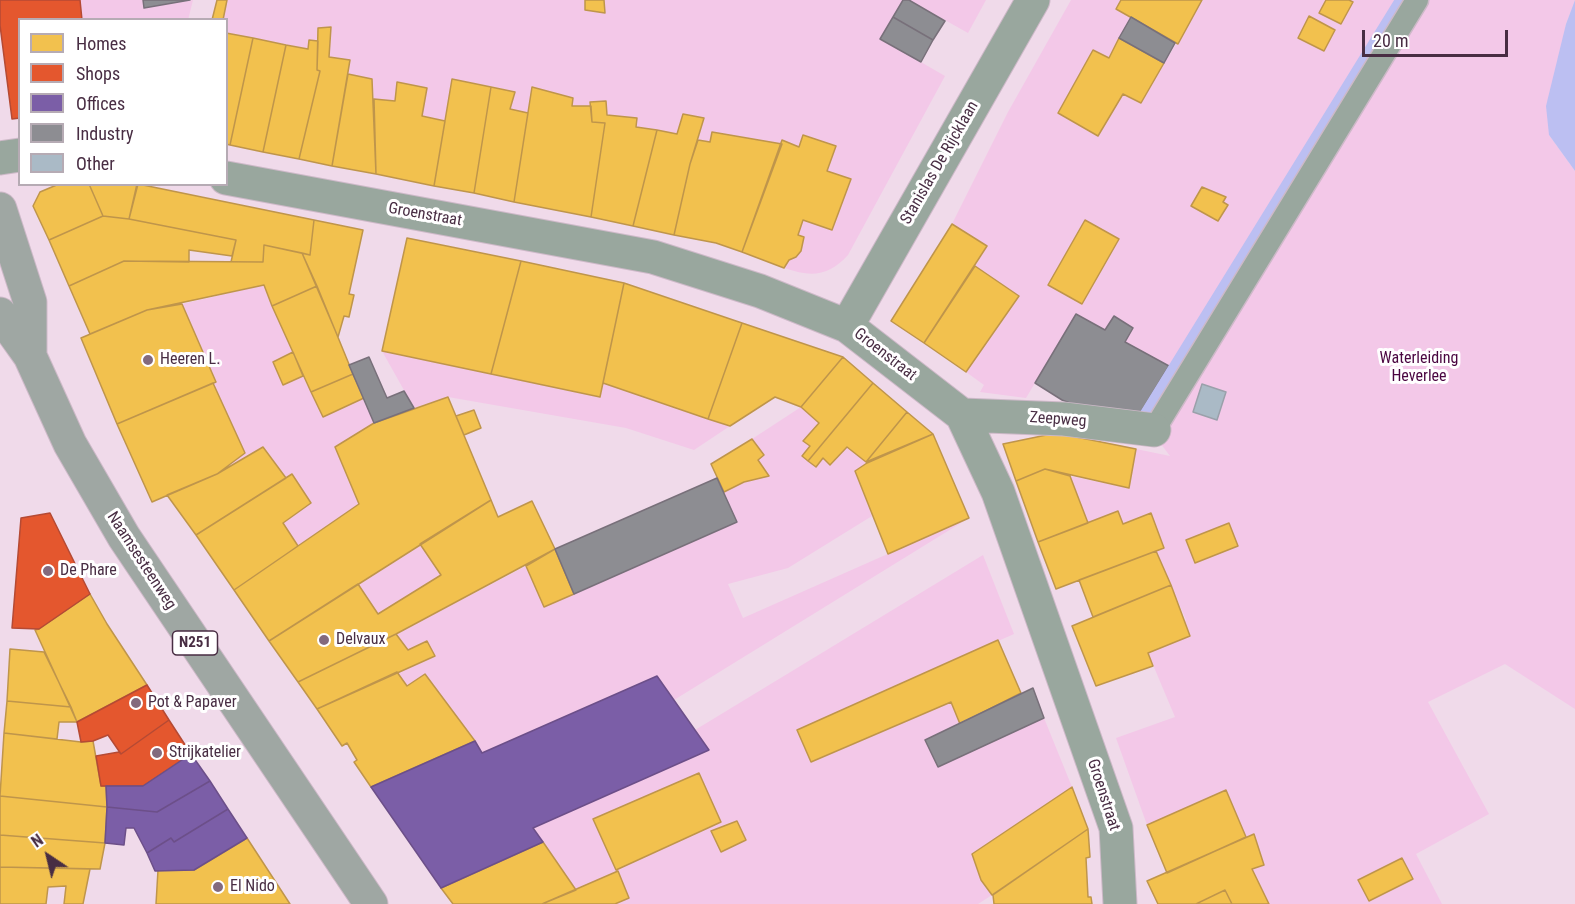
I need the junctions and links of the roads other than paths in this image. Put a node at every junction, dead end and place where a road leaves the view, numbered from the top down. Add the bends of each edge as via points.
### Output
1 (1033, 0) edge
2 (1417, 0) edge
3 (18, 155) edge
4 (0, 158) edge
5 (228, 178) edge
6 (0, 209) edge
7 (0, 314) edge
8 (847, 326) junction
9 (30, 356) junction
10 (962, 415) junction
11 (1154, 430) joint
12 (371, 904) edge
13 (1120, 904) edge

1 - 8 street, Stanislas De Rijcklaan
2 - 11 lane
3 - 4 street
5 - 8 street, Groenstraat via 653,257 760,291
6 - 9 main road, Naamsesteenweg / N251 via 30,302
7 - 9 main road, Naamsesteenweg / N251
8 - 10 street, Groenstraat
9 - 12 main road, Naamsesteenweg / N251 via 70,444 124,537
10 - 11 street, Zeepweg via 1064,419
10 - 13 street, Groenstraat via 998,492 1116,828

